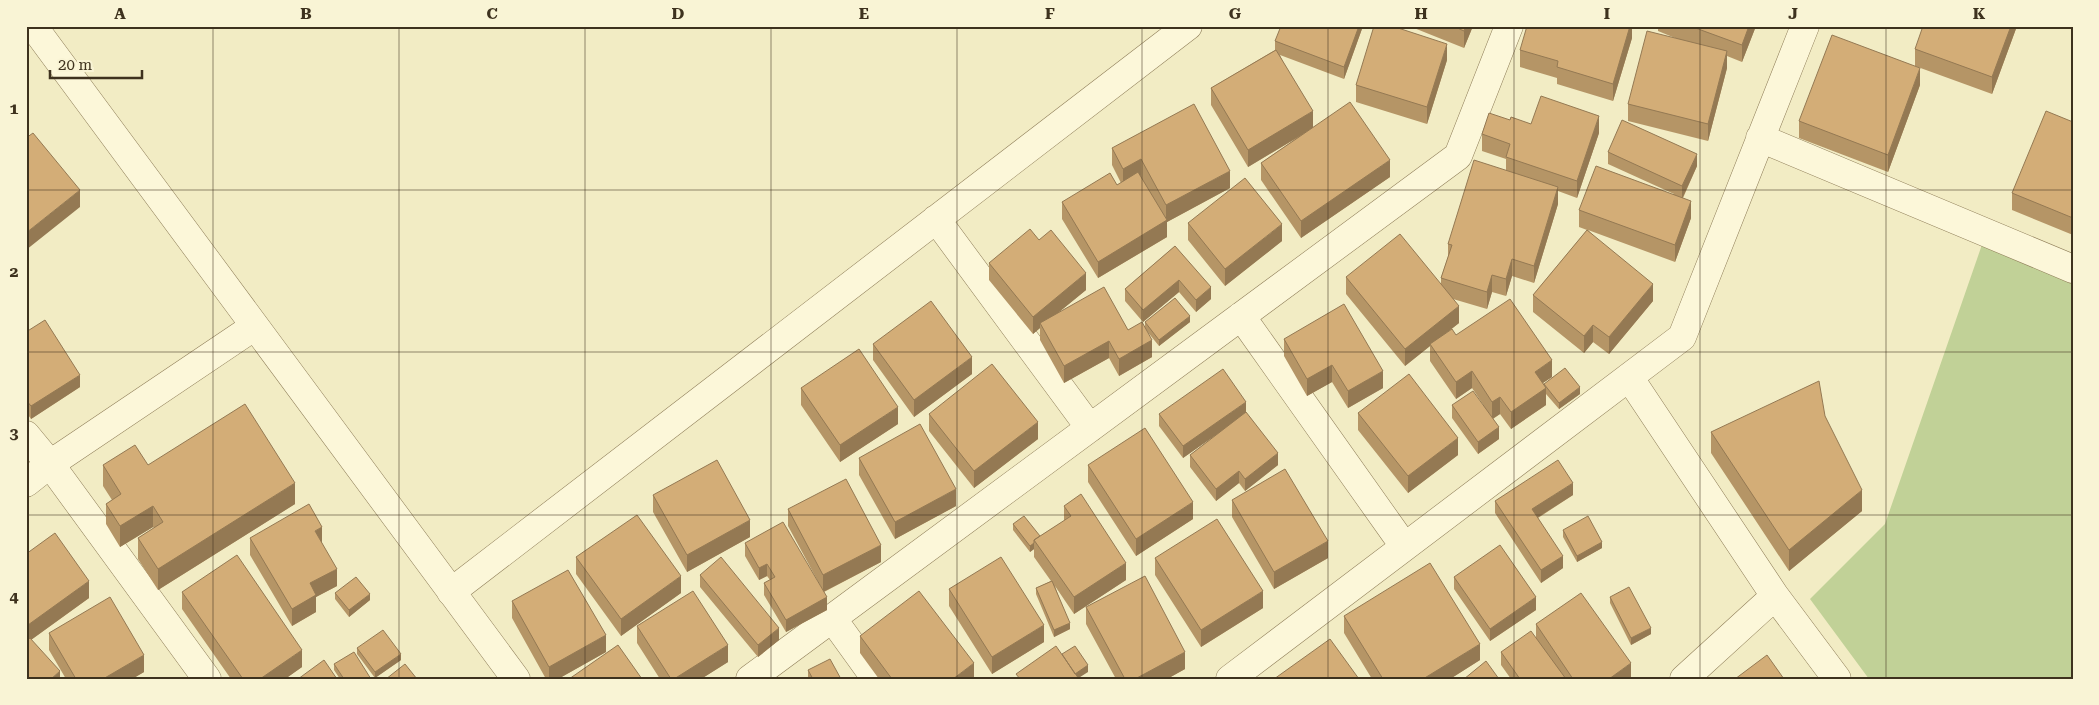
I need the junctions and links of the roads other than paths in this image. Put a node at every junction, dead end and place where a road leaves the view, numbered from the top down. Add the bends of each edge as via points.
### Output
1 (33, 26) edge
2 (1188, 26) edge
3 (1509, 26) edge
4 (1804, 26) edge
5 (1760, 138) junction
6 (936, 219) junction
7 (2073, 269) edge
8 (1241, 316) junction
9 (254, 326) junction
10 (1629, 377) junction
11 (1090, 428) junction
12 (26, 435) edge
13 (50, 464) junction
14 (26, 483) edge
15 (1404, 546) junction
16 (451, 592) junction
17 (1774, 596) junction
18 (832, 618) junction
19 (197, 675) edge
20 (516, 679) edge
21 (750, 679) edge
22 (876, 679) edge
23 (1230, 679) edge
24 (1684, 679) edge
25 (1837, 679) edge

1 - 9 street
2 - 6 street
3 - 8 street via 1458,156
4 - 5 street
5 - 7 street
5 - 10 street via 1682,336
6 - 11 street
6 - 16 street
8 - 11 street
8 - 15 street
9 - 13 street
9 - 16 street
10 - 15 street
10 - 17 street
11 - 18 street
12 - 13 street
13 - 14 street
13 - 19 street
15 - 23 street
16 - 20 street
17 - 24 street
17 - 25 street
18 - 21 street
18 - 22 street

